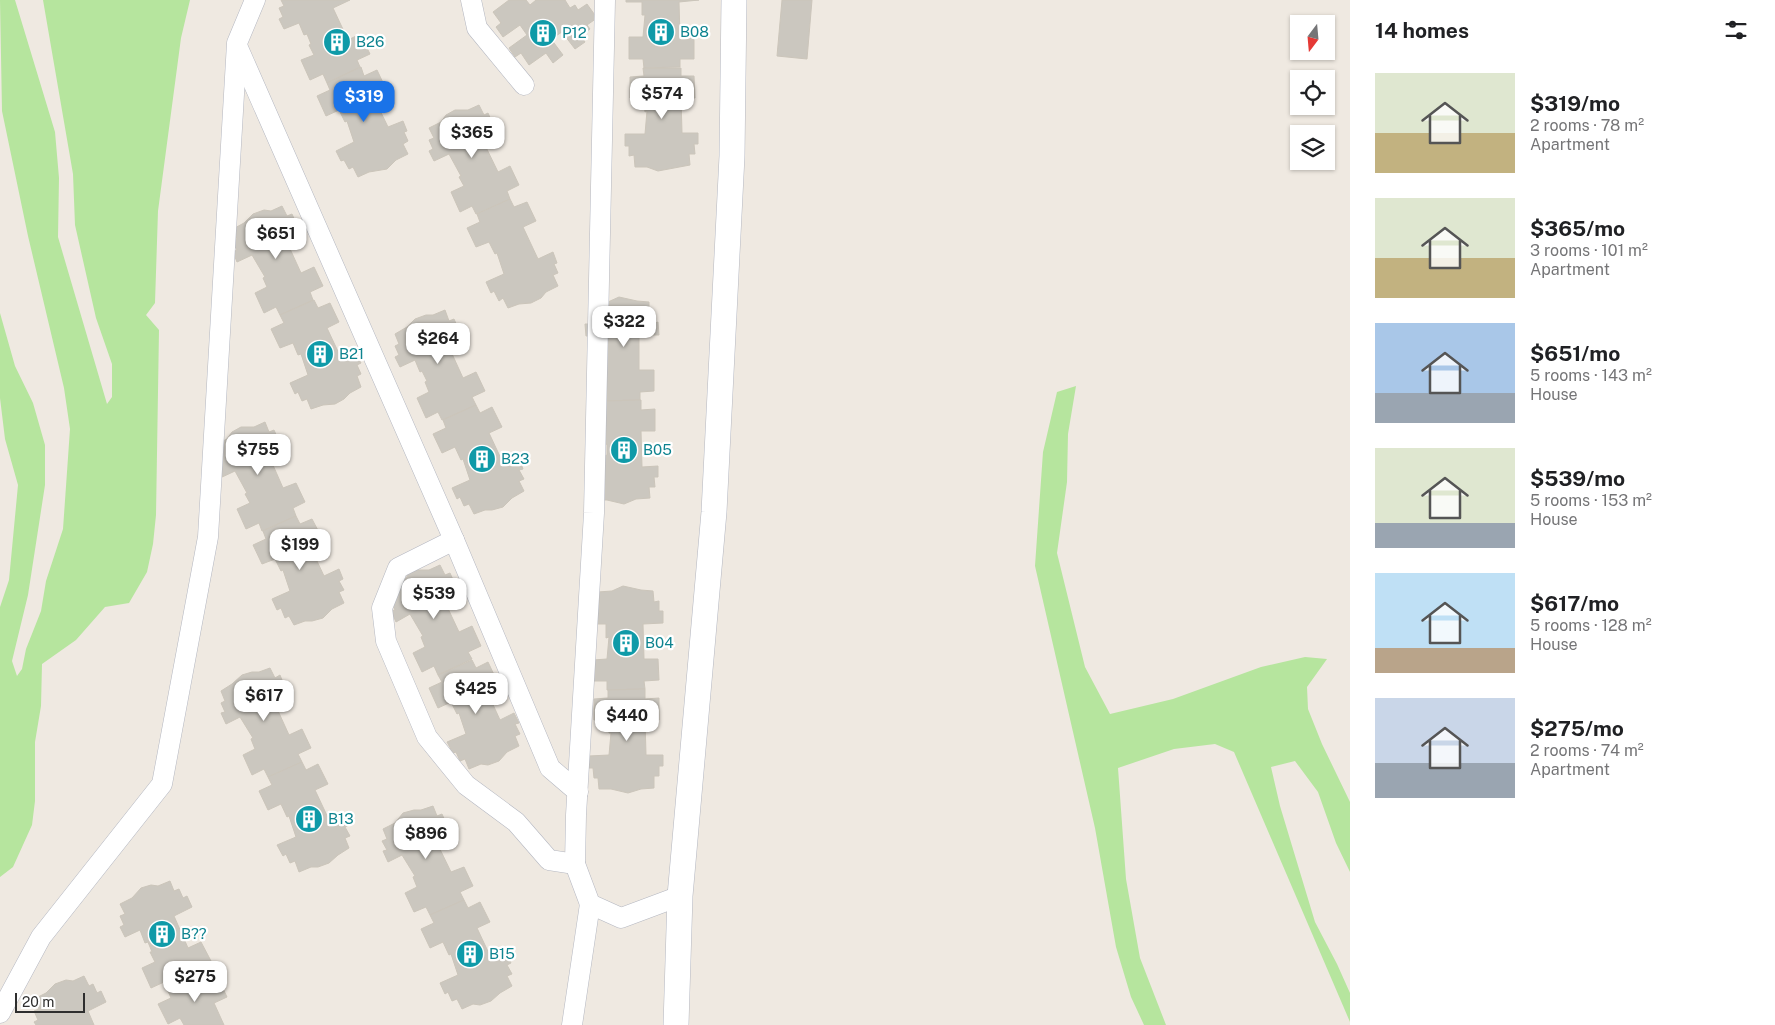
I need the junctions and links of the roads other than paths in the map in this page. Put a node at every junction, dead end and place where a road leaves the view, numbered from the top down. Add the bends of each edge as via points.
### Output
1 (255, 0) edge
2 (471, 0) edge
3 (605, 0) edge
4 (734, 0) edge
5 (237, 44) junction
6 (524, 85) dead end
7 (454, 540) junction
8 (578, 792) junction
9 (575, 864) junction
10 (680, 896) junction
11 (590, 904) junction
12 (0, 1013) edge
13 (572, 1025) edge
14 (676, 1025) edge

1 - 5 street
2 - 6 street via 476,28
3 - 8 street via 594,513
4 - 10 street via 732,156 714,512
5 - 7 street
5 - 12 street via 208,537 162,784 41,937
7 - 8 street via 550,768
7 - 9 street via 398,568 382,608 386,641 427,737 466,785 516,822 549,860
8 - 9 street
9 - 11 street
10 - 11 street via 621,918
10 - 14 street
11 - 13 street

